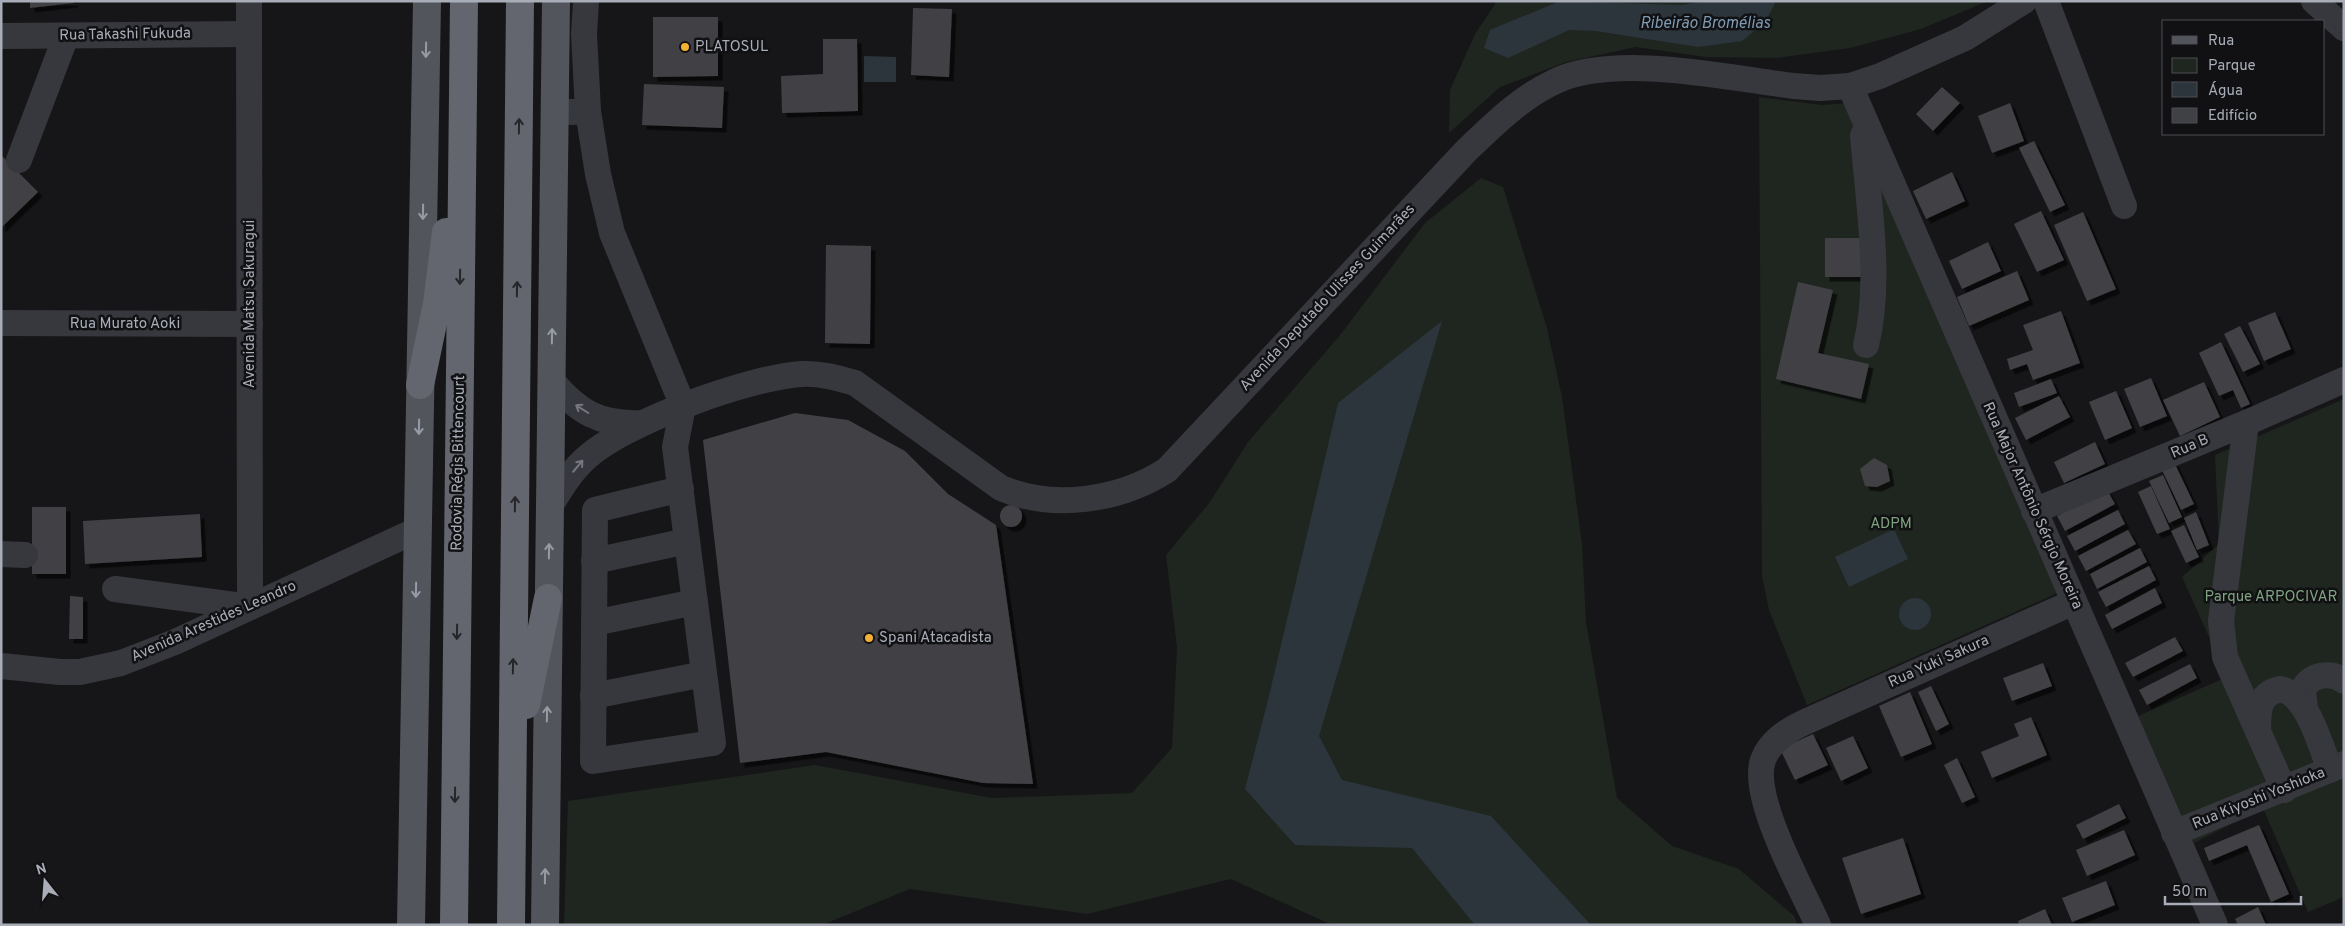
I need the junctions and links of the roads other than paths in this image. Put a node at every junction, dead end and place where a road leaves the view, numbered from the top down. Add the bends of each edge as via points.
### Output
1 (250, 1) edge
2 (426, 1) edge
3 (464, 1) edge
4 (520, 1) edge
5 (576, 1) edge
6 (586, 1) edge
7 (2024, 1) edge
8 (2046, 1) edge
9 (2314, 1) edge
10 (556, 14) edge
11 (2341, 20) edge
12 (249, 34) junction
13 (1, 36) edge
14 (66, 36) junction
15 (463, 84) junction
16 (1850, 86) junction
17 (588, 111) junction
18 (556, 113) junction
19 (1862, 114) junction
20 (19, 160) dead end
21 (2124, 206) dead end
22 (1, 323) edge
23 (250, 324) junction
24 (1866, 345) dead end
25 (551, 380) junction
26 (2344, 380) edge
27 (420, 385) junction
28 (683, 406) junction
29 (646, 422) junction
30 (2246, 424) junction
31 (676, 447) junction
32 (681, 489) junction
33 (550, 506) junction
34 (2034, 511) junction
35 (417, 530) junction
36 (687, 541) junction
37 (594, 561) junction
38 (115, 589) dead end
39 (548, 598) junction
40 (695, 602) junction
41 (2074, 602) junction
42 (250, 607) junction
43 (594, 623) junction
44 (1, 666) edge
45 (704, 674) junction
46 (2344, 681) edge
47 (593, 696) junction
48 (2304, 709) junction
49 (2258, 730) junction
50 (2337, 767) edge
51 (2284, 790) junction
52 (512, 816) junction
53 (2174, 833) junction
54 (411, 925) edge
55 (454, 925) edge
56 (511, 925) edge
57 (545, 925) edge
58 (1818, 925) edge
59 (2216, 925) edge

1 - 12 street, Avenida Matsu Sakuragui
2 -> 27 main road
3 - 15 highway, Rodovia Régis Bittencourt
52 -> 4 highway
5 - 10 main road
6 - 17 street via 584,34
7 - 16 street, Avenida Deputado Ulisses Guimarães via 1939,51
8 - 21 street
9 - 11 street
10 - 18 main road
12 - 14 street, Rua Takashi Fukuda
12 - 23 street, Avenida Matsu Sakuragui
13 - 14 street, Rua Takashi Fukuda
14 - 20 street
15 - 27 highway via 436,304
15 -> 55 highway, Rodovia Régis Bittencourt
16 - 19 street, Rua Major Antônio Sérgio Moreira
16 - 28 street, Avenida Deputado Ulisses Guimarães via 1794,86 1634,68 1595,70 1556,81 1508,111 1466,151 1167,470 1145,484 1126,490 1060,500 1036,500 1017,495 1001,488 855,383 830,376 803,374 772,378
17 - 18 street
17 - 28 street via 612,233
25 -> 18 main road
19 - 24 street via 1874,286
19 - 34 street, Rua Major Antônio Sérgio Moreira
22 - 23 street, Rua Murato Aoki
23 - 42 street, Avenida Matsu Sakuragui
29 -> 25 street, Avenida Deputado Ulisses Guimarães via 622,424 605,421 568,399
25 - 33 main road
26 - 30 street, Rua B
27 -> 35 main road
28 - 29 street, Avenida Deputado Ulisses Guimarães
28 - 31 street
29 - 31 street
33 -> 29 street, Avenida Deputado Ulisses Guimarães via 584,459 610,440
30 - 34 street, Rua B
30 - 49 street via 2221,630 2226,657
31 - 32 street
32 - 36 street
32 - 37 street via 595,510
39 -> 33 main road
34 - 41 street, Rua Major Antônio Sérgio Moreira
35 - 42 street, Avenida Arestides Leandro
35 -> 54 main road
36 - 37 street
36 - 40 street
37 - 43 street
38 - 42 street
39 - 52 highway via 529,688
57 -> 39 main road
40 - 43 street
40 - 45 street
41 - 53 street, Rua Major Antônio Sérgio Moreira
41 - 58 street, Rua Yuki Sakura via 1804,722 1784,734 1770,748 1761,770 1764,795 1777,836
42 - 44 street, Avenida Arestides Leandro via 145,654 102,668 60,672
43 - 47 street
45 - 47 street
45 - 47 street via 713,743 593,761
46 - 48 street via 2334,675 2326,675 2311,681 2303,690
48 - 49 street via 2294,694 2286,690 2274,691 2266,696 2258,709
48 - 50 street
49 - 51 street
50 - 51 street, Rua Kiyoshi Yoshioka
51 - 53 street, Rua Kiyoshi Yoshioka
52 - 56 highway
53 - 59 street, Rua Major Antônio Sérgio Moreira

